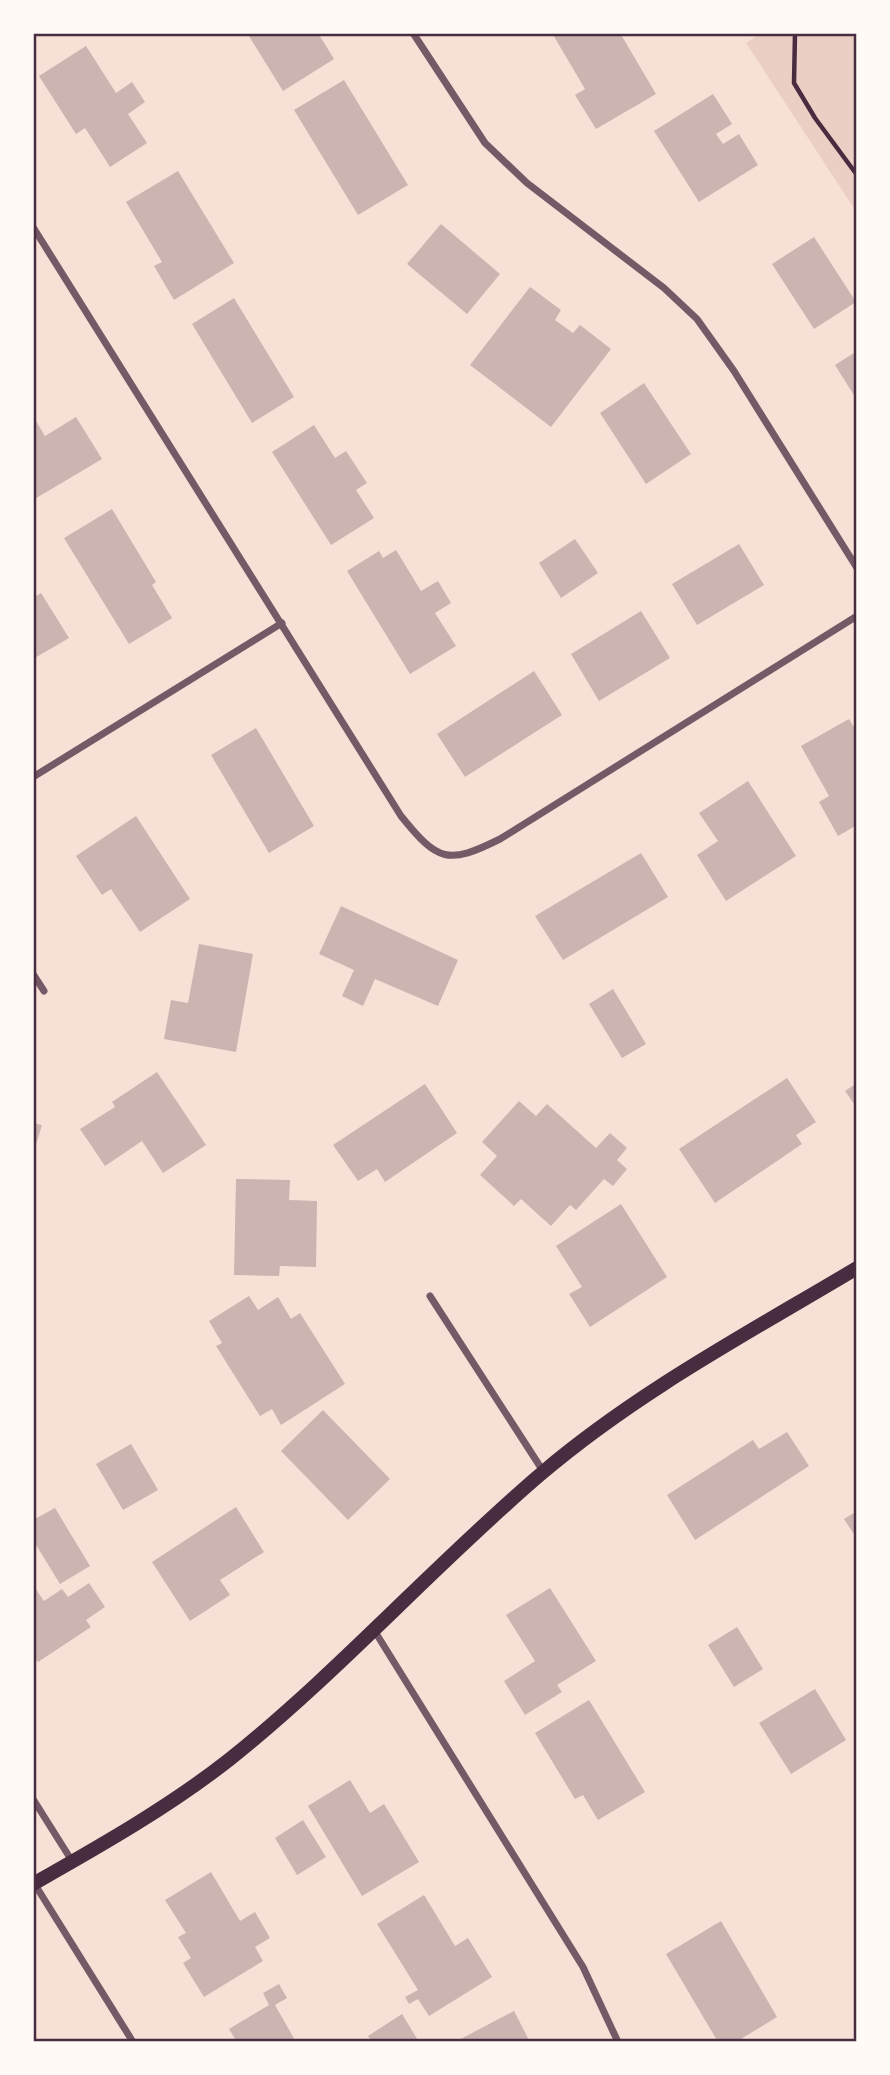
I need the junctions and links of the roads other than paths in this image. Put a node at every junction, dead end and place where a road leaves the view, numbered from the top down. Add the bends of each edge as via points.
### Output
1 (413, 33) edge
2 (33, 227) edge
3 (857, 568) edge
4 (857, 616) edge
5 (282, 624) junction
6 (33, 777) edge
7 (33, 974) edge
8 (44, 991) dead end
9 (857, 1268) edge
10 (430, 1296) dead end
11 (543, 1471) junction
12 (373, 1629) junction
13 (33, 1799) edge
14 (72, 1861) junction
15 (34, 1884) edge
16 (133, 2042) edge
17 (618, 2042) edge

1 - 3 street via 485,143 527,183 664,288 697,319
2 - 5 street
4 - 5 street via 500,839 465,856 441,855 401,816
5 - 6 street
7 - 8 street
9 - 11 main road via 662,1385
10 - 11 street
11 - 12 main road
12 - 14 main road via 228,1760
12 - 17 street via 583,1967
13 - 14 street
14 - 15 main road
15 - 16 street

